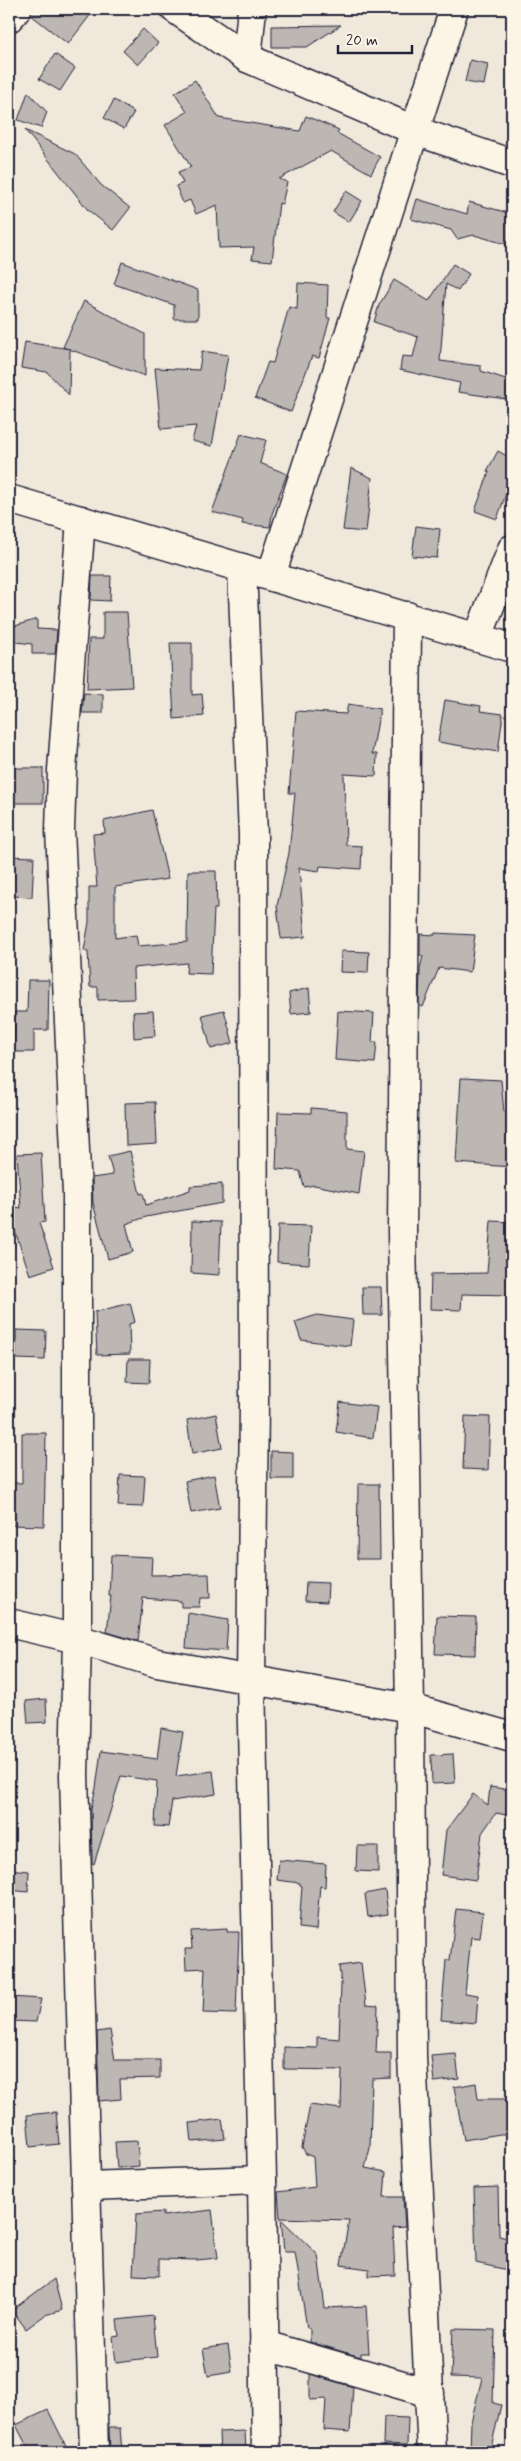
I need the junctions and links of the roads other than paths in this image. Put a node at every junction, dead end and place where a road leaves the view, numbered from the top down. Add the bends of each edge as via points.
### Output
1 (17, 9) edge
2 (175, 9) edge
3 (252, 9) edge
4 (454, 9) edge
5 (9, 18) edge
6 (247, 58) junction
7 (416, 131) junction
8 (512, 164) edge
9 (9, 499) edge
10 (81, 520) junction
11 (512, 549) edge
12 (242, 568) junction
13 (271, 576) junction
14 (407, 616) junction
15 (478, 637) junction
16 (512, 648) edge
17 (9, 1623) edge
18 (77, 1639) junction
19 (251, 1680) junction
20 (410, 1708) junction
21 (512, 1737) edge
22 (262, 2180) junction
23 (86, 2186) junction
24 (264, 2345) junction
25 (430, 2393) junction
26 (94, 2452) edge
27 (266, 2452) edge
28 (432, 2452) edge

1 - 5 street
2 - 6 street
3 - 6 street
4 - 7 street
6 - 7 street
7 - 8 street
7 - 13 street
9 - 10 street
10 - 12 street
10 - 18 street via 60,830 77,1193
11 - 15 street
12 - 13 street
12 - 19 street via 253,835
13 - 14 street
14 - 15 street
14 - 20 street via 402,1232
15 - 16 street
17 - 18 street
18 - 19 street via 133,1658
18 - 23 street via 75,1860
19 - 20 street
19 - 22 street
20 - 21 street
20 - 25 street via 412,2057
22 - 23 street
22 - 24 street
23 - 26 street
24 - 25 street
24 - 27 street
25 - 28 street

